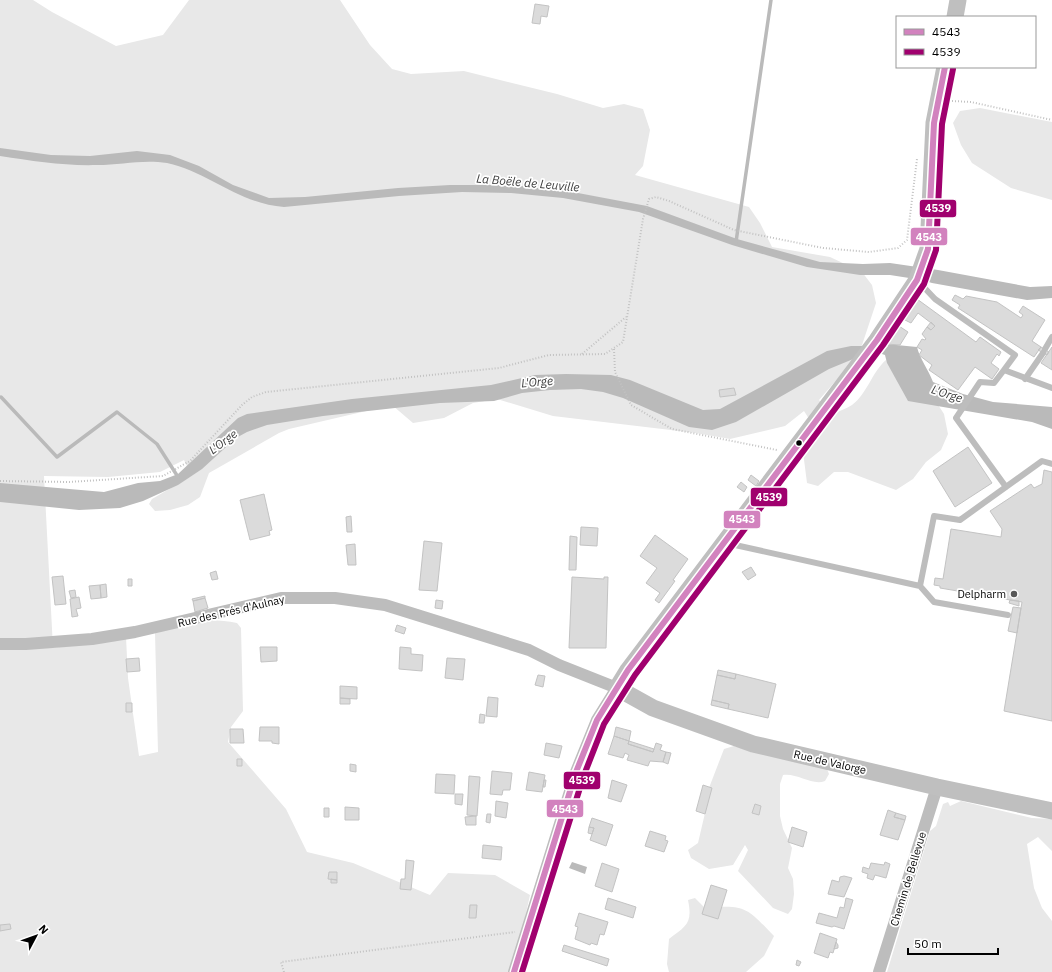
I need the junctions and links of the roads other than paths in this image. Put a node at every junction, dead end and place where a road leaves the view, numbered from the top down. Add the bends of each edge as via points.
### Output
1 (958, 0) edge
2 (955, 16) edge
3 (945, 68) edge
4 (929, 210) junction
5 (949, 210) dead end
6 (917, 280) junction
7 (1052, 338) edge
8 (1004, 370) junction
9 (1025, 379) junction
10 (1052, 388) edge
11 (1052, 464) edge
12 (1006, 486) junction
13 (724, 542) junction
14 (920, 586) junction
15 (1008, 615) dead end
16 (0, 644) edge
17 (616, 688) junction
18 (937, 787) junction
19 (1052, 811) edge
20 (514, 972) edge
21 (879, 972) edge

1 - 2 street
3 - 4 street via 934,123
4 - 5 lane
4 - 6 street via 928,249
6 - 8 lane via 935,299 1015,355
6 - 13 street via 866,355
7 - 9 lane
8 - 9 lane
8 - 12 lane via 994,383 980,382 956,418
9 - 10 lane
11 - 12 lane via 1042,461
12 - 14 lane via 960,520 934,516
13 - 14 lane
13 - 17 street
14 - 15 lane via 934,602
16 - 17 street, Rue des Prés d'Aulnay via 92,639 135,632 281,598 335,598 379,604 529,650
17 - 18 street, Rue de Valorge via 653,708 753,744
17 - 20 street via 597,720 576,772
18 - 19 street, Rue de Valorge
18 - 21 street, Chemin de Bellevue

